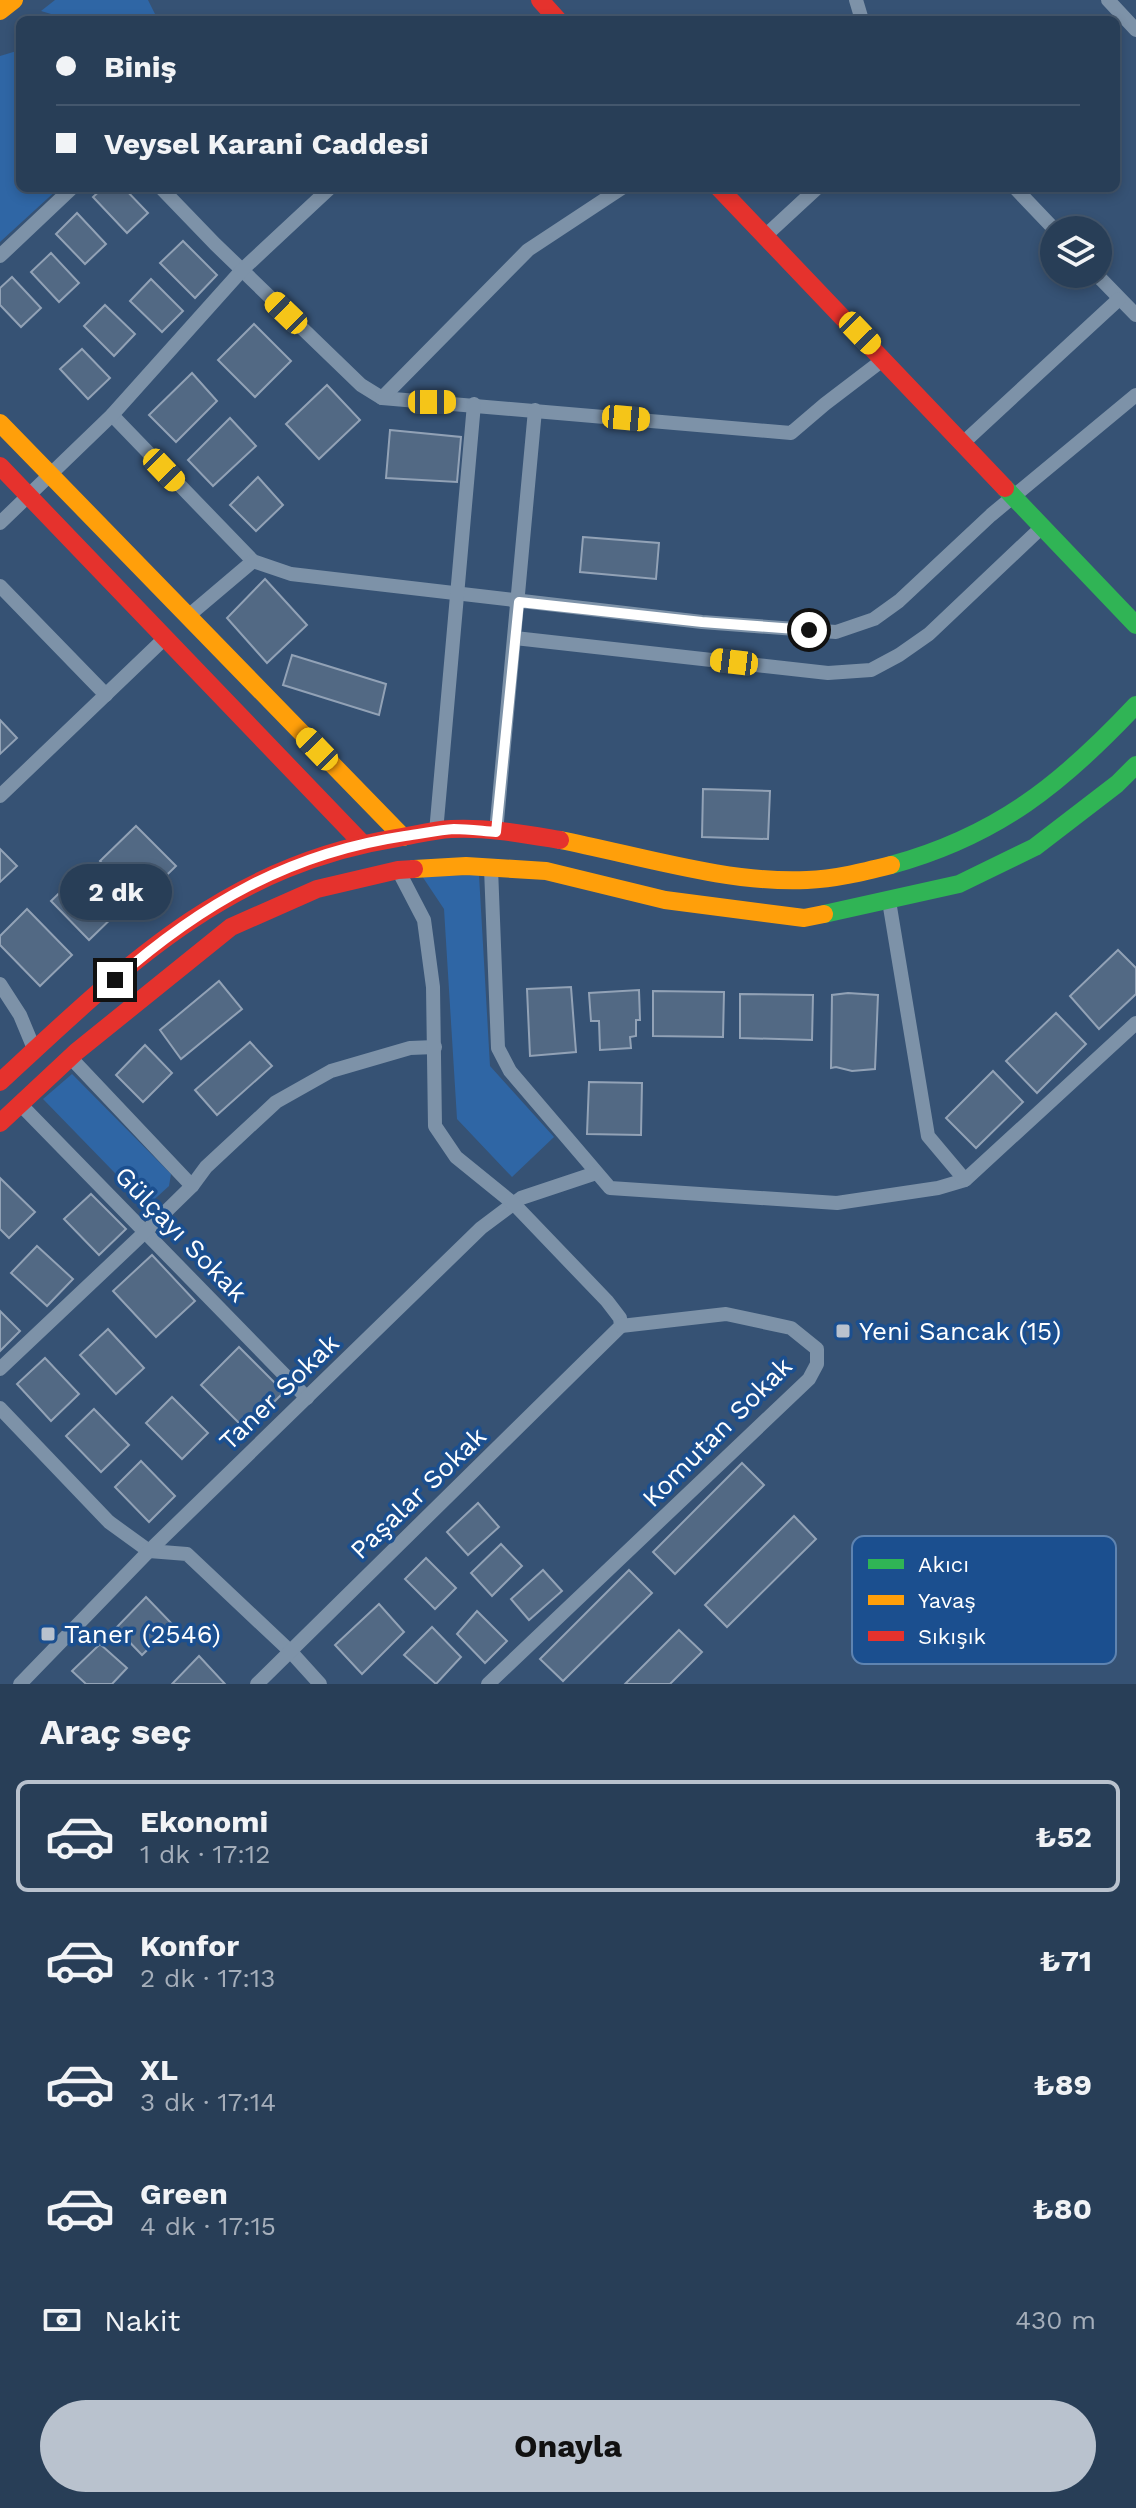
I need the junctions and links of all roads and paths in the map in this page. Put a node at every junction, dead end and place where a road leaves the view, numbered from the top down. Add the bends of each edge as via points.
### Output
1 (14, 0) edge
2 (540, 0) edge
3 (1112, 2) edge
4 (0, 11) edge
5 (554, 16) edge
6 (1136, 30) edge
7 (68, 192) edge
8 (165, 192) edge
9 (326, 192) edge
10 (616, 192) edge
11 (723, 192) edge
12 (813, 192) edge
13 (1019, 192) edge
14 (1042, 216) edge
15 (765, 236) junction
16 (0, 256) edge
17 (242, 270) junction
18 (1109, 288) edge
19 (1119, 299) junction
20 (1136, 315) edge
21 (884, 359) junction
22 (1136, 395) edge
23 (382, 398) junction
24 (474, 404) junction
25 (535, 410) junction
26 (112, 415) junction
27 (0, 423) edge
28 (963, 443) junction
29 (0, 466) edge
30 (50, 473) junction
31 (29, 496) junction
32 (1013, 496) junction
33 (0, 523) edge
34 (1042, 527) junction
35 (253, 561) junction
36 (0, 586) edge
37 (459, 595) junction
38 (519, 602) junction
39 (187, 617) junction
40 (1136, 625) edge
41 (165, 638) junction
42 (515, 638) junction
43 (106, 695) junction
44 (1136, 705) edge
45 (1136, 765) edge
46 (0, 796) edge
47 (436, 832) junction
48 (496, 832) junction
49 (403, 837) junction
50 (363, 844) junction
51 (491, 868) junction
52 (398, 870) junction
53 (889, 901) junction
54 (0, 984) edge
55 (1136, 1023) edge
56 (435, 1047) junction
57 (35, 1051) junction
58 (70, 1057) junction
59 (0, 1082) edge
60 (20, 1104) junction
61 (0, 1123) edge
62 (596, 1173) junction
63 (965, 1180) junction
64 (192, 1186) junction
65 (514, 1204) junction
66 (145, 1232) junction
67 (617, 1330) junction
68 (0, 1369) edge
69 (307, 1398) junction
70 (0, 1408) edge
71 (149, 1551) junction
72 (291, 1652) junction
73 (20, 1684) edge
74 (257, 1684) edge
75 (320, 1684) edge
76 (488, 1684) edge

1 - 4 main road
2 - 5 main road
3 - 6 street
7 - 16 street
8 - 17 street
9 - 17 street
10 - 23 street via 528,250
11 - 15 main road
12 - 15 street
13 - 14 street
15 - 21 main road
17 - 23 street via 361,385
17 - 26 street
18 - 19 street
19 - 20 street
19 - 28 street
21 - 25 street via 791,433
21 - 28 main road
22 - 32 street
23 - 24 street
24 - 25 street
24 - 37 street
25 - 38 street
26 - 30 street
26 - 35 street
27 - 30 main road
28 - 32 main road
29 - 31 main road
30 - 31 street
30 - 39 main road
31 - 33 street
31 - 41 main road
32 - 34 main road
32 - 38 street via 899,601 874,619 836,632
34 - 40 main road
34 - 42 street via 929,634 871,670 828,673
35 - 37 street via 291,574
35 - 39 street
36 - 43 street
37 - 38 street
37 - 47 street
38 - 42 street
39 - 49 main road
41 - 43 street
41 - 50 main road
42 - 48 street
43 - 46 street
44 - 48 main road via 1040,796 974,835 867,870 807,880 744,877
45 - 53 main road via 1035,847 959,884
47 - 48 main road
47 - 49 main road
49 - 50 main road
50 - 57 main road via 258,880 193,917
51 - 52 main road
51 - 53 main road via 546,871 665,900 804,918
51 - 62 street via 498,1048 510,1071
52 - 56 street via 424,920
52 - 58 main road via 317,889 231,927
53 - 63 street via 928,1136
54 - 57 street
55 - 63 street
56 - 64 street via 410,1048 331,1071 276,1102
56 - 65 street via 435,1126 456,1157
57 - 59 main road
58 - 60 main road
58 - 64 street
60 - 61 main road
60 - 66 street, Gülçayı Sokak
62 - 63 street via 610,1188 837,1203
62 - 65 street, Taner Sokak
64 - 66 street
65 - 67 street via 607,1301 620,1318
65 - 69 street, Taner Sokak via 481,1228
66 - 68 street
66 - 69 street, Gülçayı Sokak
67 - 72 street, Paşalar Sokak
67 - 76 street, Komutan Sokak via 726,1314 791,1328 817,1349 817,1364 809,1379
69 - 71 street, Taner Sokak
70 - 71 street via 109,1522
71 - 72 street via 187,1554
71 - 73 street, Taner Sokak
72 - 74 street, Paşalar Sokak
72 - 75 street

